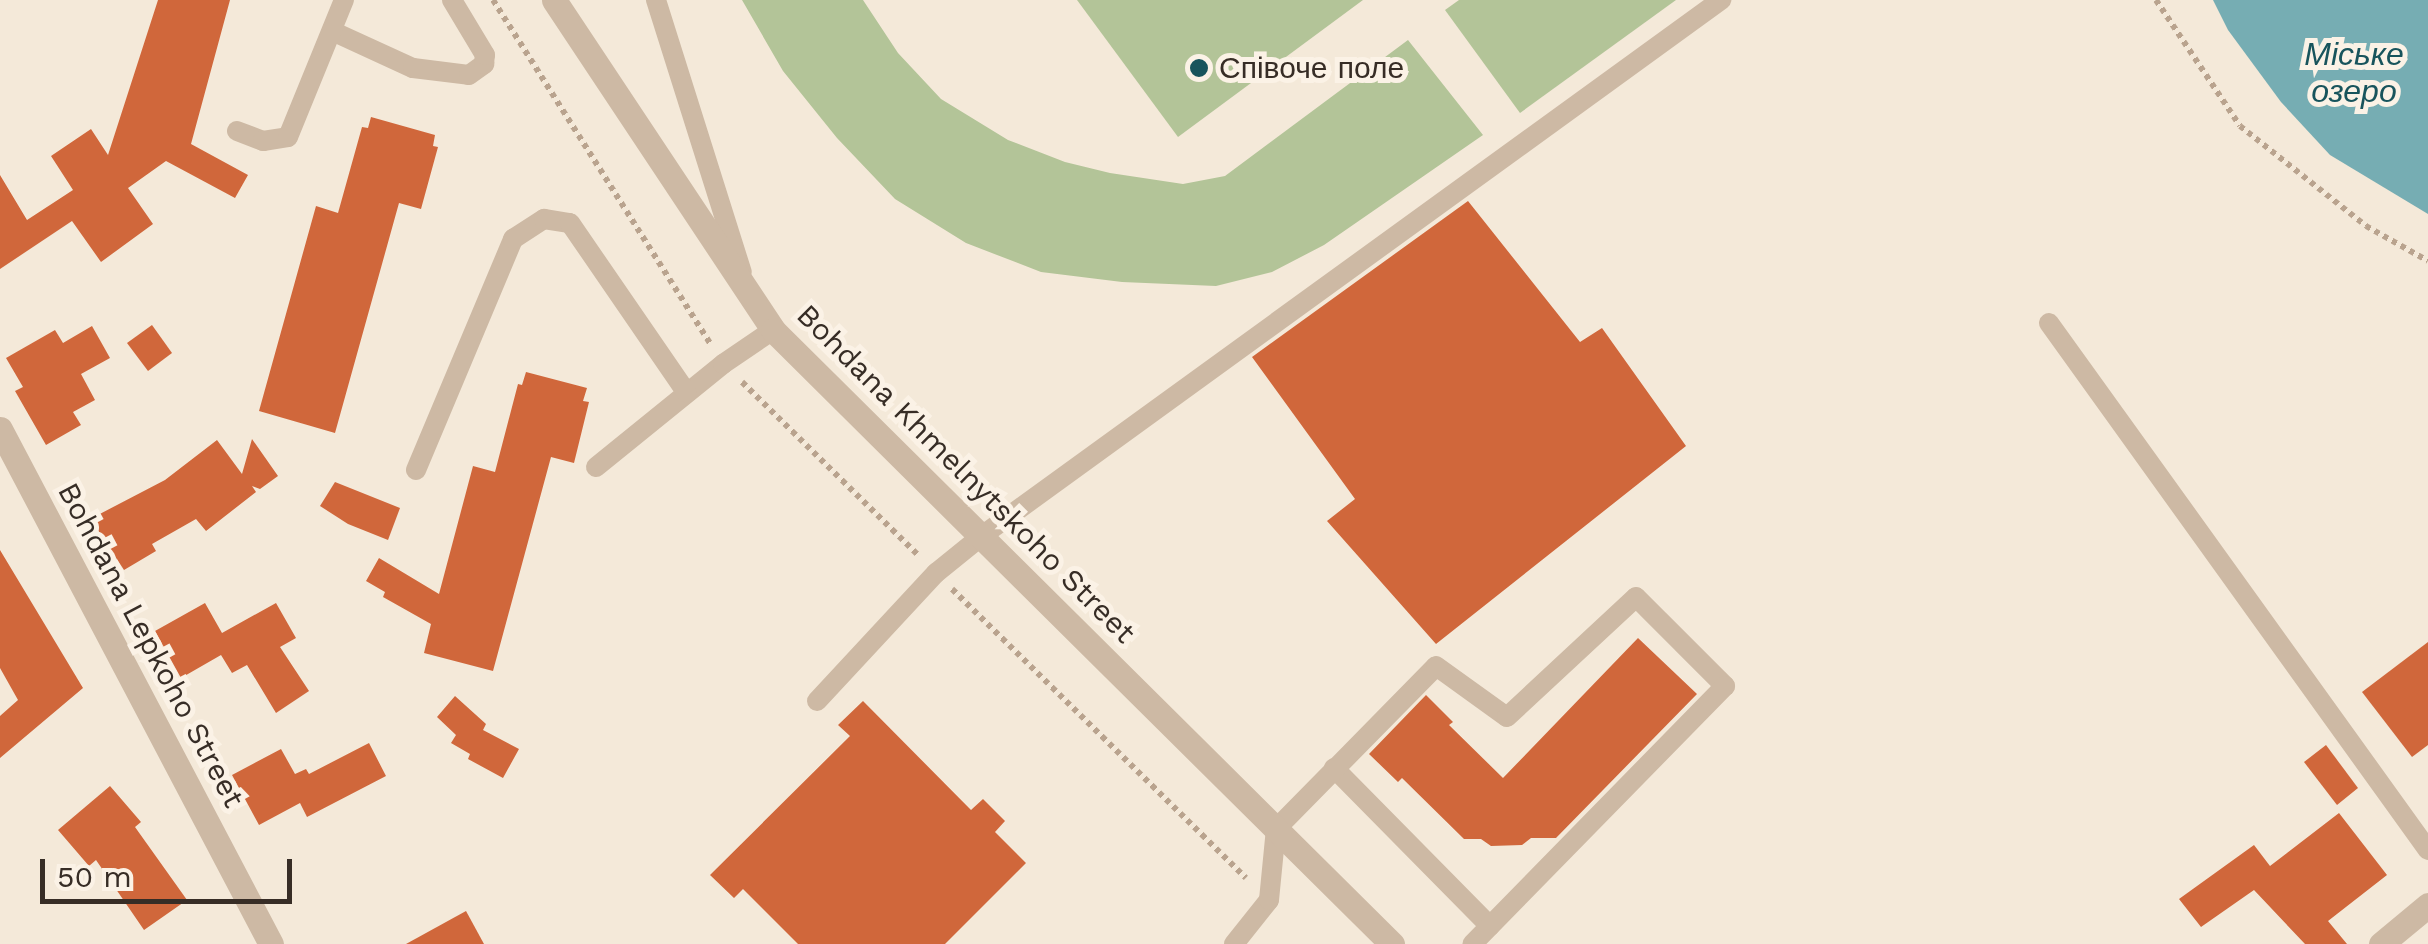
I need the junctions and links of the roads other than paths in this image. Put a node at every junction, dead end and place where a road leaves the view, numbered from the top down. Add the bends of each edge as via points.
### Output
1 (344, 0) edge
2 (452, 0) edge
3 (554, 0) edge
4 (656, 0) edge
5 (1721, 0) edge
6 (332, 31) junction
7 (237, 131) dead end
8 (750, 298) junction
9 (2049, 323) dead end
10 (773, 330) junction
11 (687, 393) junction
12 (0, 429) edge
13 (596, 467) dead end
14 (416, 470) dead end
15 (983, 536) junction
16 (817, 701) dead end
17 (1334, 768) junction
18 (1276, 829) junction
19 (2428, 850) edge
20 (2428, 904) edge
21 (1490, 926) junction
22 (272, 944) edge
23 (1234, 944) edge
24 (1392, 944) edge
25 (1472, 944) edge
26 (2381, 944) edge

1 - 6 lane
2 - 6 lane via 485,55 469,75 413,68
3 - 8 street, Bohdana Khmelnytskoho Street
4 - 8 lane
5 - 15 lane
6 - 7 lane via 288,137 263,141
8 - 10 street, Bohdana Khmelnytskoho Street
9 - 19 lane
10 - 11 lane
10 - 15 street, Bohdana Khmelnytskoho Street
11 - 13 lane
11 - 14 lane via 570,224 544,219 513,239
12 - 22 street, Bohdana Lepkoho Street
15 - 16 lane via 936,573
15 - 18 street, Bohdana Khmelnytskoho Street
17 - 18 lane
17 - 21 lane
17 - 21 lane via 1436,666 1507,717 1636,597 1725,686
18 - 23 lane via 1269,900
18 - 24 street, Bohdana Khmelnytskoho Street
20 - 26 street
21 - 25 lane

